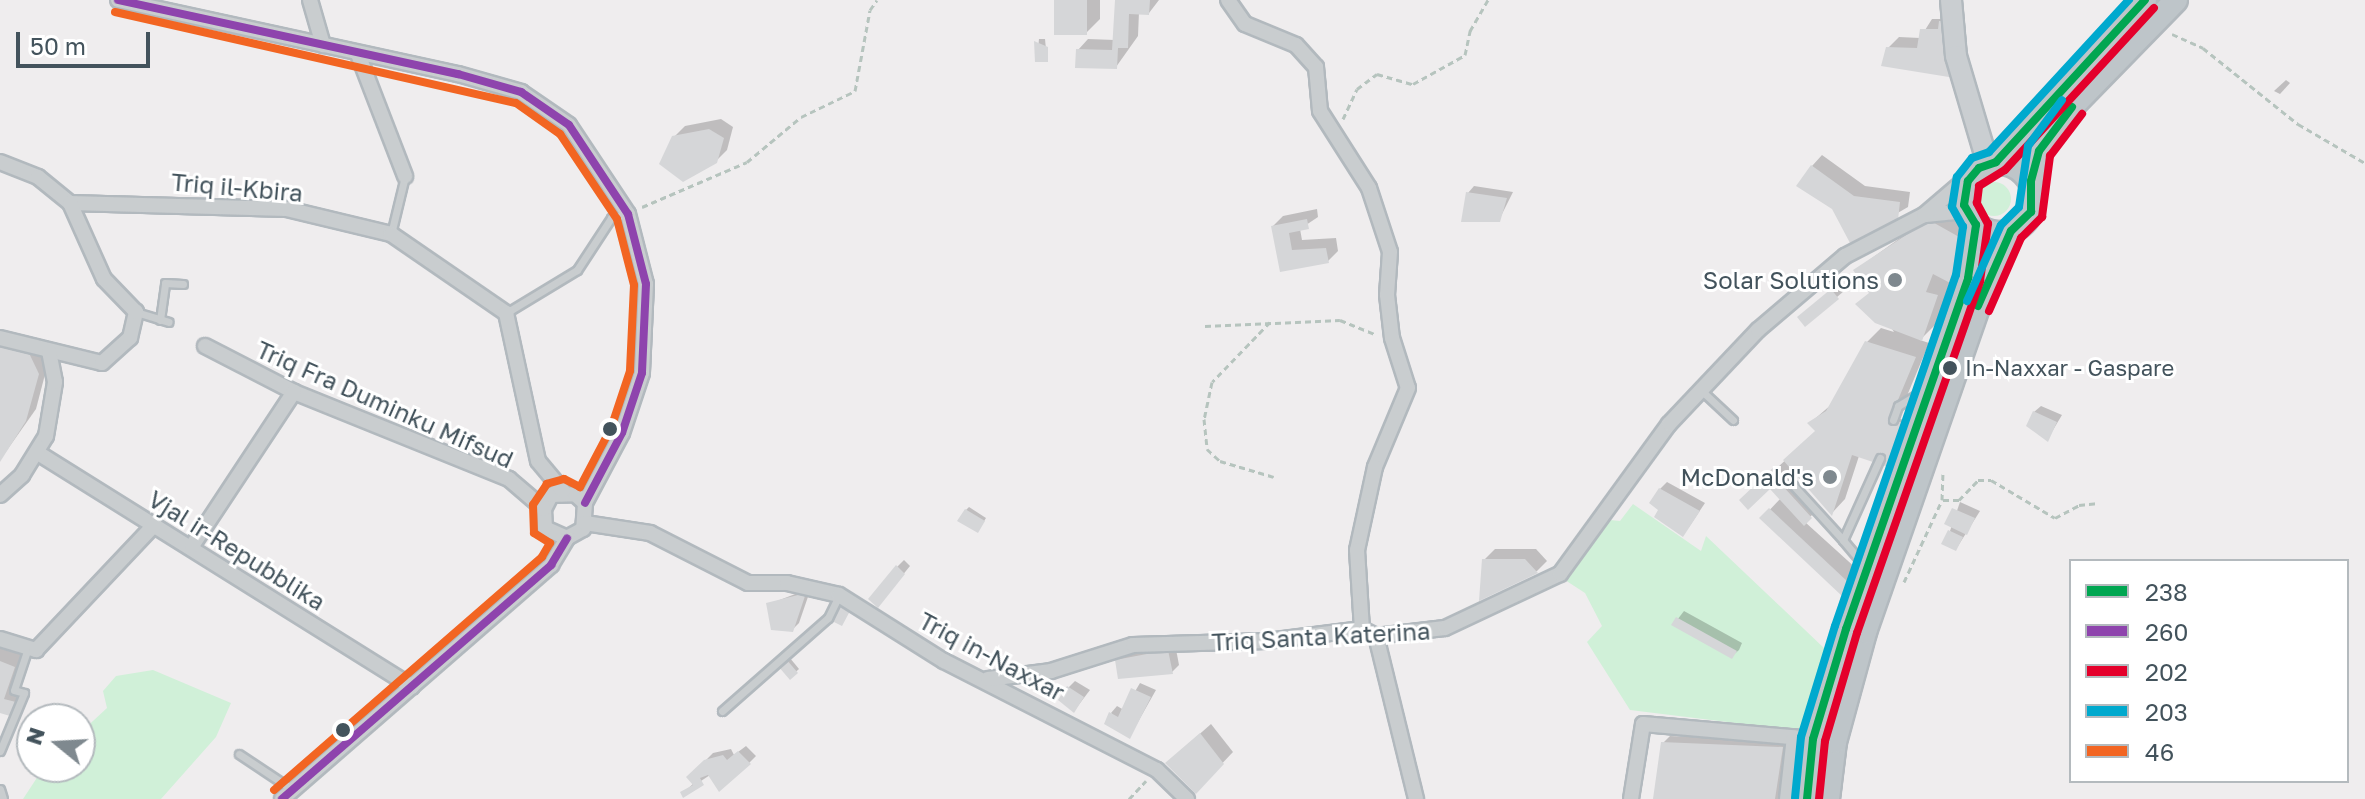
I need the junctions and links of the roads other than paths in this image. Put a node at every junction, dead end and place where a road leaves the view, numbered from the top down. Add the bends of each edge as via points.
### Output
1 (118, 0) edge
2 (310, 0) edge
3 (1228, 0) edge
4 (1951, 0) edge
5 (2145, 0) edge
6 (2176, 0) edge
7 (323, 45) junction
8 (358, 54) junction
9 (0, 162) edge
10 (1986, 166) junction
11 (405, 176) joint
12 (2031, 181) junction
13 (70, 203) junction
14 (628, 214) junction
15 (1924, 215) junction
16 (1971, 218) junction
17 (2011, 231) junction
18 (391, 234) junction
19 (183, 284) dead end
20 (136, 312) junction
21 (506, 313) junction
22 (160, 320) junction
23 (169, 322) dead end
24 (0, 338) edge
25 (205, 346) dead end
26 (49, 352) junction
27 (1932, 385) junction
28 (294, 392) junction
29 (1703, 392) junction
30 (1733, 420) dead end
31 (1893, 420) dead end
32 (38, 453) junction
33 (1880, 458) dead end
34 (1792, 484) dead end
35 (563, 491) junction
36 (0, 495) edge
37 (585, 503) junction
38 (544, 509) junction
39 (585, 523) junction
40 (155, 524) junction
41 (567, 538) junction
42 (1843, 540) junction
43 (192, 546) junction
44 (1867, 569) junction
45 (839, 595) junction
46 (1362, 629) junction
47 (1376, 636) junction
48 (0, 639) edge
49 (28, 648) junction
50 (988, 679) junction
51 (412, 687) junction
52 (722, 711) dead end
53 (1804, 738) junction
54 (0, 751) edge
55 (239, 754) dead end
56 (0, 789) edge
57 (288, 794) edge
58 (3, 799) edge
59 (1187, 799) edge
60 (1416, 799) edge
61 (1631, 799) edge
62 (1787, 799) edge
63 (1807, 799) edge
64 (1828, 799) edge

1 - 7 street
2 - 7 street
3 - 46 street via 1245,24 1296,45 1316,67 1320,111 1369,188 1390,252 1392,338 1408,388 1375,467 1357,550
4 - 10 main road via 1956,56
5 - 10 highway
6 - 12 highway via 2060,119 2039,151
7 - 8 street
8 - 11 street
8 - 14 street via 521,92 569,125
9 - 13 street via 38,177
10 - 12 highway via 2015,166
10 - 15 street, Triq Santa Katerina
10 - 16 highway via 1965,189
11 - 18 lane
12 - 17 highway via 2031,212
13 - 18 street, Triq il-Kbira via 287,209
13 - 20 street via 104,279
14 - 21 lane via 611,218 577,270
14 - 37 street via 646,284 642,373 622,433
15 - 16 street, Triq Santa Katerina
15 - 29 street, Triq Santa Katerina via 1845,256 1758,330
16 - 17 highway via 1992,233
16 - 27 highway via 1968,278
17 - 64 highway via 1986,284 1865,632 1835,742
18 - 21 street, Triq il-Kbira
19 - 22 lane via 165,283
20 - 22 lane
20 - 26 street via 130,338 102,363
21 - 35 street via 538,461
22 - 23 lane
24 - 26 street
25 - 28 street, Triq Fra Duminku Mifsud
26 - 32 street via 55,365 53,399
27 - 31 lane via 1898,406
27 - 44 highway
28 - 38 street, Triq Fra Duminku Mifsud via 509,479
28 - 43 street
29 - 30 lane
29 - 47 street, Triq Santa Katerina via 1669,424 1560,574 1445,628
32 - 36 street
32 - 40 street, Vjal ir-Repubblika
33 - 42 lane
34 - 42 lane
35 - 37 street
35 - 38 street via 551,495
37 - 39 street
38 - 41 street via 545,528
39 - 41 street
39 - 45 street, Triq in-Naxxar via 650,533 748,583 787,583
40 - 43 street, Vjal ir-Repubblika
40 - 49 street via 36,650
41 - 51 street via 551,565
42 - 44 lane
43 - 51 street, Vjal ir-Repubblika
44 - 53 highway
45 - 50 street, Triq in-Naxxar via 944,661
45 - 52 lane via 828,618
46 - 47 street, Triq Santa Katerina
46 - 50 street, Triq Santa Katerina via 1267,641 1133,645 1051,671
47 - 60 street
48 - 49 street
49 - 54 lane via 14,690 24,693
50 - 59 street, Triq in-Naxxar via 1157,770
51 - 57 street
53 - 61 street via 1643,724
53 - 62 street
53 - 63 highway
55 - 57 lane
56 - 58 lane

